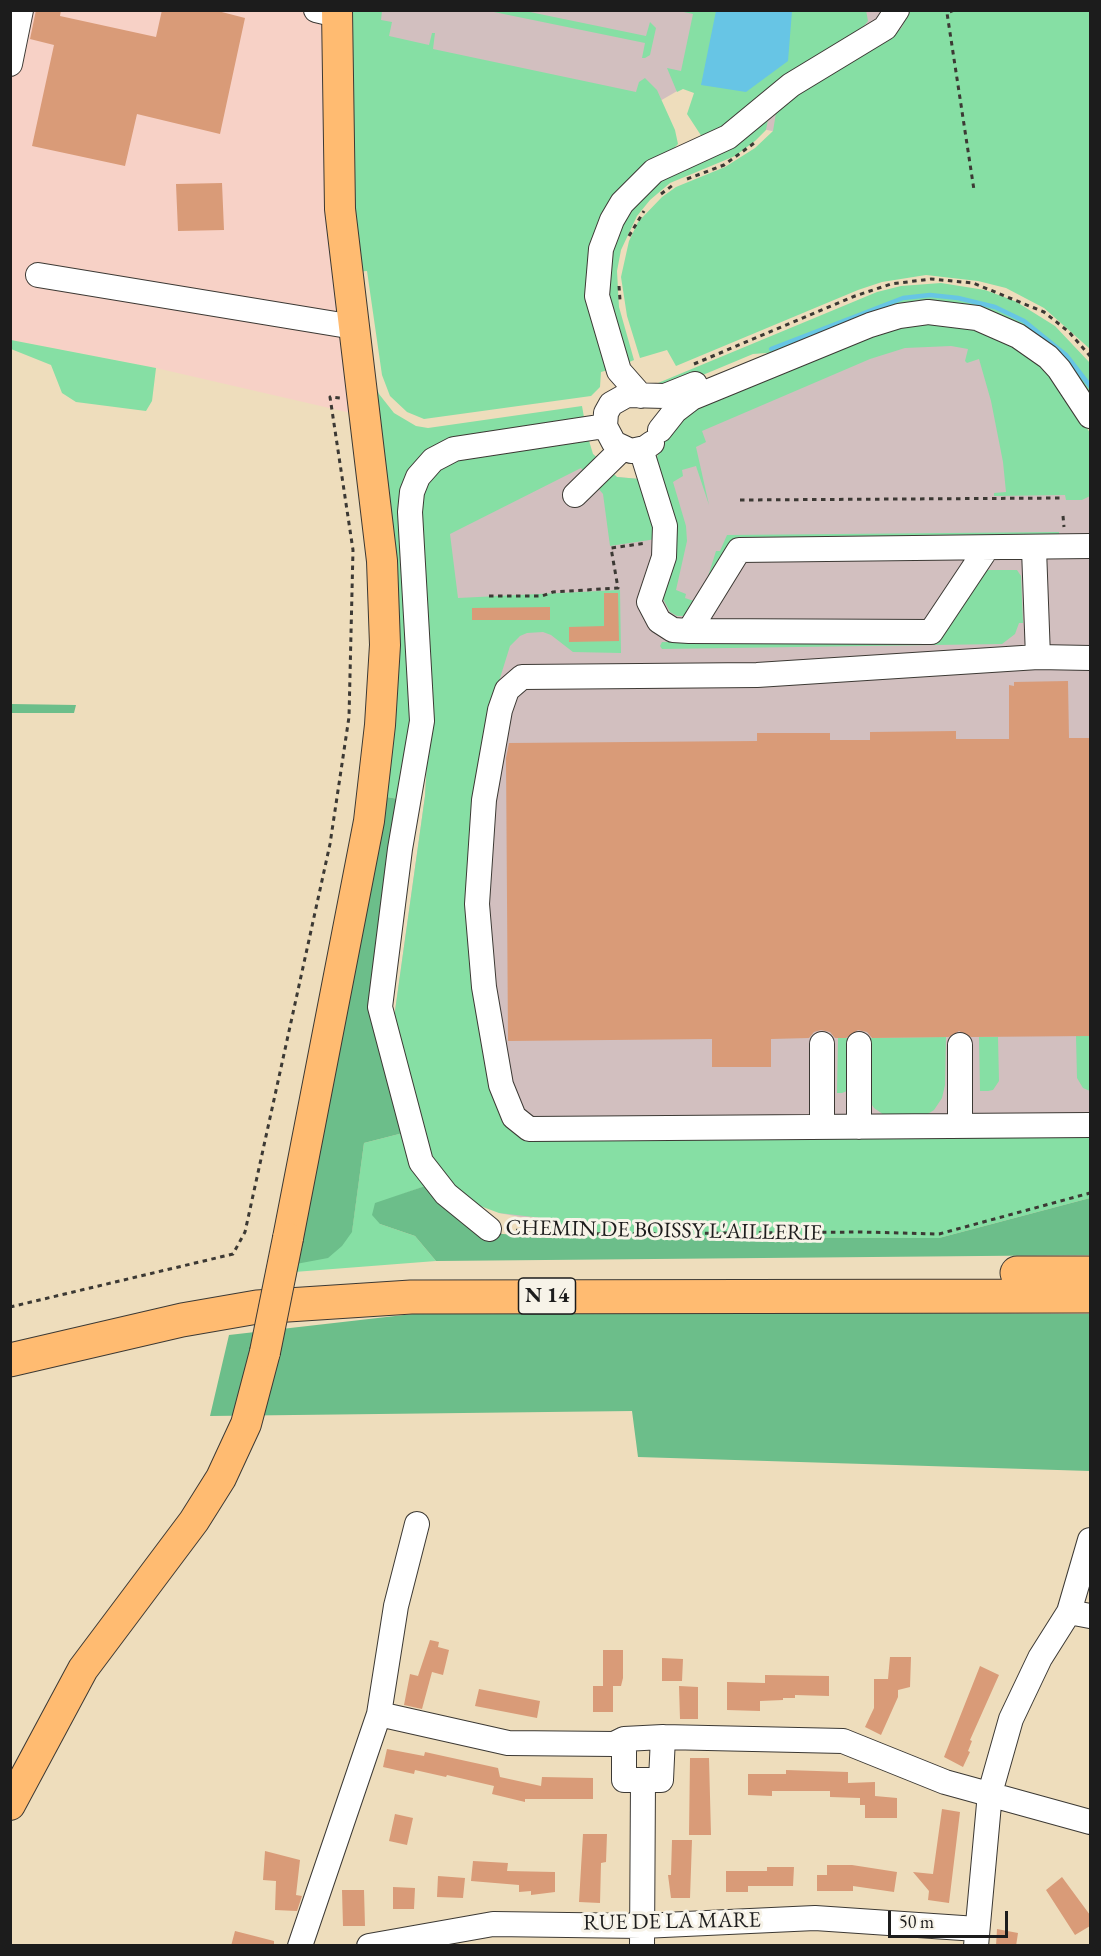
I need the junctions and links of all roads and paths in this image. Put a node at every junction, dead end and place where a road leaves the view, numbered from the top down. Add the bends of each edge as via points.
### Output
1 (21, 10) edge
2 (897, 10) edge
3 (954, 10) edge
4 (330, 12) edge
5 (10, 64) edge
6 (761, 137) dead end
7 (685, 180) dead end
8 (675, 184) dead end
9 (974, 190) dead end
10 (654, 199) dead end
11 (648, 206) dead end
12 (628, 238) dead end
13 (38, 275) dead end
14 (619, 283) dead end
15 (620, 301) dead end
16 (354, 327) junction
17 (778, 363) junction
18 (619, 371) junction
19 (644, 397) junction
20 (692, 398) junction
21 (362, 401) junction
22 (1090, 416) edge
23 (607, 417) junction
24 (660, 430) junction
25 (631, 449) junction
26 (575, 495) dead end
27 (1063, 498) dead end
28 (740, 500) dead end
29 (655, 542) dead end
30 (1090, 546) edge
31 (987, 548) junction
32 (1034, 549) junction
33 (489, 596) dead end
34 (689, 631) junction
35 (1038, 657) junction
36 (1090, 658) edge
37 (822, 1044) dead end
38 (859, 1044) dead end
39 (960, 1045) dead end
40 (1090, 1125) edge
41 (960, 1126) junction
42 (822, 1127) junction
43 (859, 1127) junction
44 (1090, 1193) edge
45 (489, 1229) joint
46 (1090, 1273) edge
47 (1090, 1296) edge
48 (10, 1307) edge
49 (14, 1353) edge
50 (417, 1524) dead end
51 (1090, 1540) edge
52 (1080, 1614) edge
53 (379, 1714) junction
54 (668, 1737) junction
55 (624, 1738) junction
56 (24, 1777) junction
57 (643, 1780) junction
58 (990, 1793) junction
59 (10, 1805) edge
60 (1090, 1822) edge
61 (10, 1826) edge
62 (642, 1936) edge
63 (976, 1937) edge
64 (300, 1946) edge
65 (369, 1946) edge

1 - 5 street
2 - 18 street via 885,28 791,85 728,137 654,171 622,203 605,235 597,279 600,312
3 - 9 path via 946,13
4 - 16 main road via 340,209
6 - 7 path via 724,165
8 - 10 path
11 - 12 path
13 - 16 street
14 - 15 path
16 - 21 main road
17 - 19 street via 749,362 665,396
17 - 20 street
17 - 22 street via 899,315 962,314 997,325 1034,346 1067,380
18 - 19 street
18 - 23 street
19 - 20 street via 666,402
19 - 23 street via 623,396
19 - 24 street via 659,411
20 - 24 street
21 - 48 path via 330,397 353,550 349,717 330,843 245,1232 232,1254
21 - 56 main road, bridge via 385,598 380,725 369,821 265,1352 246,1424 221,1478 194,1521 83,1669
23 - 25 street via 611,440
23 - 45 street, CHEMIN DE BOISSY L'AILLERIE via 454,449 433,460 418,477 412,492 422,721 400,849 380,1007 421,1162 446,1194
24 - 25 street via 653,442
25 - 26 street
25 - 34 street via 650,477 665,526 664,557 649,602 659,621 673,630
27 - 28 path
29 - 33 path via 611,548 618,588 542,596
30 - 32 street
31 - 32 street
31 - 34 street via 931,632
31 - 34 street via 739,550
32 - 35 street
35 - 36 street
35 - 42 street via 757,675 535,676 522,677 507,690 484,800 477,904 491,1027 504,1097 514,1117 529,1129
37 - 42 street
38 - 43 street
39 - 41 street
40 - 41 street
41 - 43 street
42 - 43 street
44 - 45 path, CHEMIN DE BOISSY L'AILLERIE via 939,1234 604,1234
46 - 49 highway, N 14 via 414,1277 260,1287
47 - 49 highway, N 14 via 399,1298 257,1307
50 - 53 street via 396,1606
51 - 52 street
52 - 58 street via 1040,1658 1011,1719
53 - 55 street via 508,1743 614,1744
53 - 64 street
54 - 55 street
54 - 57 street via 662,1780
54 - 58 street via 843,1741 945,1782
55 - 57 street via 624,1780
56 - 59 main road
56 - 61 main road
57 - 62 street
58 - 60 street
58 - 63 street
62 - 63 street, RUE DE LA MARE via 815,1918
62 - 65 street, RUE DE LA MARE via 493,1924

